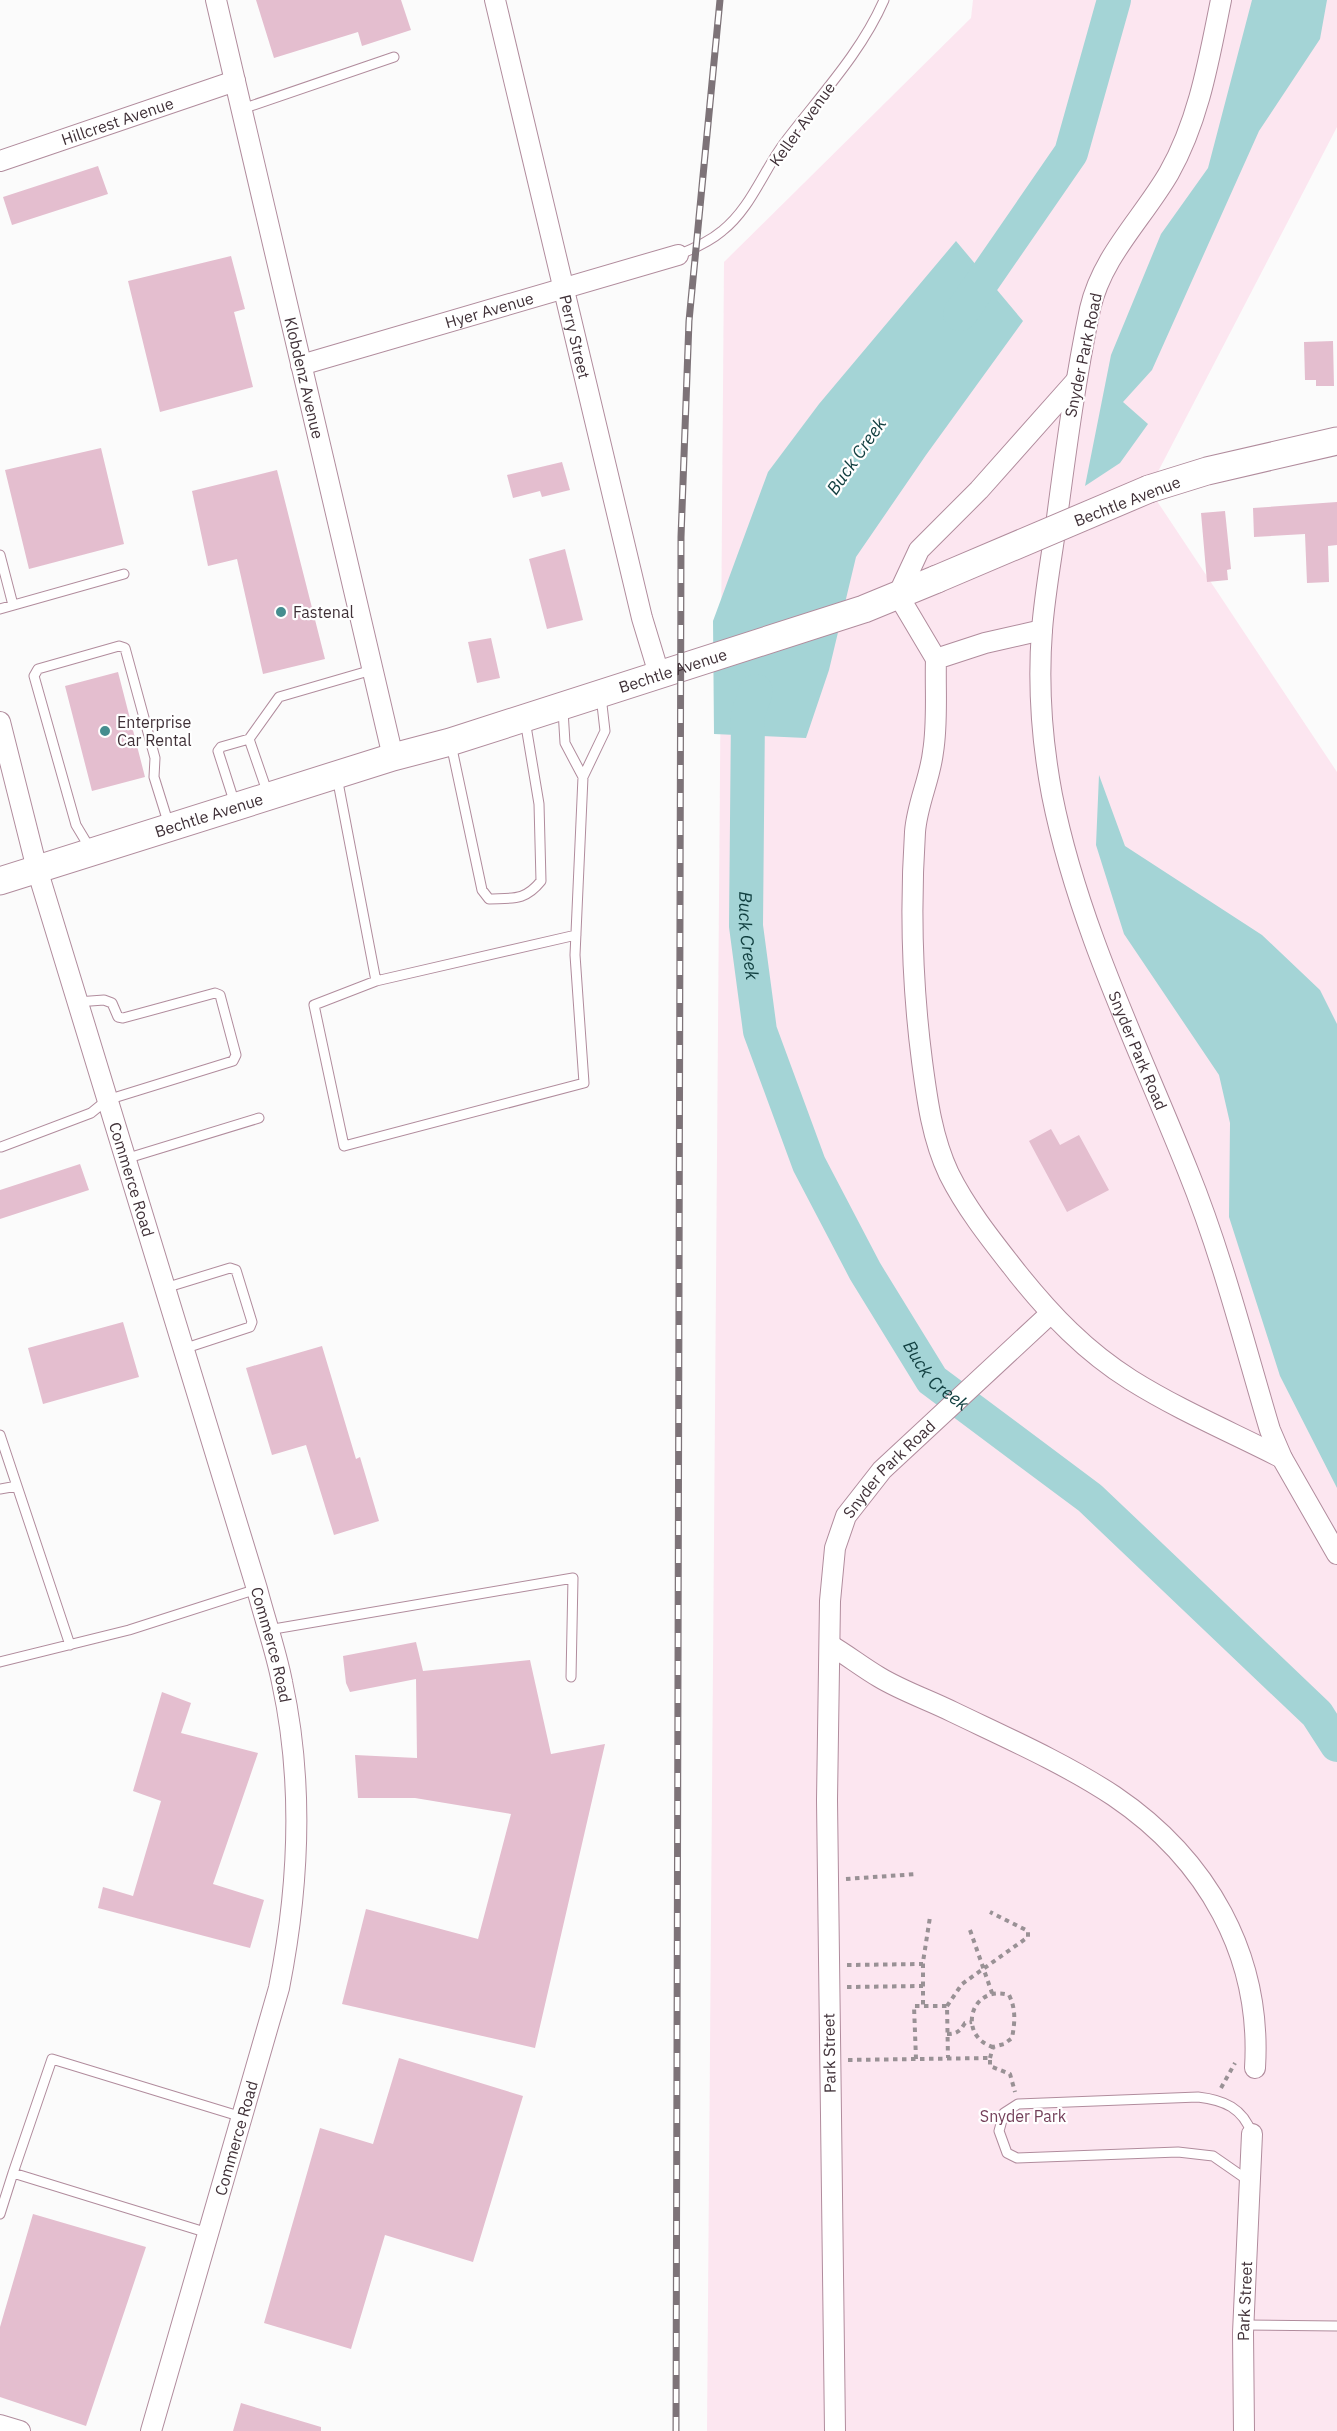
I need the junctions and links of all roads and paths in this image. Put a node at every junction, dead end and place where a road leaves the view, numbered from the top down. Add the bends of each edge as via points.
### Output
1 (216, 0) edge
2 (495, 0) edge
3 (884, 0) edge
4 (1221, 0) edge
5 (394, 57) dead end
6 (235, 81) junction
7 (242, 109) junction
8 (0, 161) edge
9 (678, 255) joint
10 (563, 287) junction
11 (301, 365) junction
12 (1075, 382) junction
13 (1337, 441) edge
14 (0, 555) edge
15 (124, 574) dead end
16 (898, 595) junction
17 (13, 605) junction
18 (0, 609) edge
19 (1042, 630) junction
20 (936, 659) junction
21 (372, 670) junction
22 (659, 674) junction
23 (600, 692) junction
24 (562, 704) junction
25 (525, 716) junction
26 (0, 722) edge
27 (249, 739) junction
28 (450, 742) junction
29 (393, 757) junction
30 (337, 775) junction
31 (7, 776) edge
32 (582, 777) junction
33 (269, 796) junction
34 (236, 807) junction
35 (169, 828) junction
36 (92, 852) junction
37 (37, 869) junction
38 (0, 881) edge
39 (576, 935) junction
40 (376, 981) junction
41 (77, 1002) junction
42 (107, 1100) junction
43 (259, 1118) dead end
44 (1, 1147) edge
45 (125, 1159) junction
46 (165, 1288) junction
47 (1050, 1314) junction
48 (183, 1349) junction
49 (0, 1435) edge
50 (1282, 1458) junction
51 (17, 1486) junction
52 (0, 1489) edge
53 (1337, 1554) edge
54 (256, 1589) junction
55 (268, 1630) junction
56 (70, 1645) junction
57 (830, 1645) junction
58 (0, 1662) edge
59 (830, 1675) joint
60 (571, 1677) dead end
61 (917, 1874) dead end
62 (828, 1880) junction
63 (990, 1912) dead end
64 (930, 1917) dead end
65 (970, 1930) dead end
66 (923, 1964) junction
67 (828, 1965) junction
68 (984, 1969) junction
69 (923, 1986) junction
70 (828, 1987) junction
71 (992, 1993) junction
72 (923, 2006) junction
73 (947, 2006) junction
74 (972, 2022) junction
75 (948, 2034) junction
76 (993, 2047) junction
77 (948, 2058) junction
78 (990, 2058) junction
79 (916, 2059) junction
80 (830, 2060) junction
81 (1255, 2061) joint
82 (1215, 2099) junction
83 (1018, 2104) junction
84 (242, 2117) junction
85 (1252, 2134) joint
86 (13, 2174) junction
87 (1249, 2182) junction
88 (0, 2214) edge
89 (208, 2233) junction
90 (1244, 2325) junction
91 (1337, 2326) edge
92 (0, 2425) edge
93 (20, 2431) edge
94 (151, 2431) edge
95 (835, 2431) edge
96 (1244, 2431) edge

1 - 6 street, Klobdenz Avenue
2 - 10 street, Perry Street
3 - 9 lane, Keller Avenue via 847,61 784,143 755,192 723,231
4 - 12 street, Snyder Park Road via 1185,141 1102,273
5 - 7 lane
6 - 7 street, Klobdenz Avenue
6 - 8 street, Hillcrest Avenue
7 - 11 street, Klobdenz Avenue
9 - 10 street, Hyer Avenue
10 - 11 street, Hyer Avenue
10 - 22 street, Perry Street via 642,618
11 - 21 street, Klobdenz Avenue
12 - 16 street via 979,490 919,550
12 - 19 street, Snyder Park Road
13 - 16 main road, Bechtle Avenue, bridge via 1207,471 1149,489
14 - 17 lane
15 - 17 lane
16 - 20 street
16 - 22 main road, Bechtle Avenue
17 - 18 lane
19 - 20 street
19 - 50 street, Snyder Park Road via 1046,751 1061,834 1114,993 1190,1174
20 - 47 street via 933,752 915,830 912,945 915,1011 926,1096 935,1138 967,1206
21 - 27 lane via 279,697
21 - 29 street, Klobdenz Avenue
22 - 23 main road, Bechtle Avenue
23 - 24 main road, Bechtle Avenue
23 - 32 lane via 605,731
24 - 25 main road, Bechtle Avenue
24 - 32 lane via 565,742
25 - 28 main road, Bechtle Avenue
25 - 28 lane via 539,804 541,880 522,898 489,899 482,890
26 - 31 street, Commerce Road
27 - 33 lane
27 - 34 lane via 218,751
28 - 29 main road, Bechtle Avenue
29 - 30 main road, Bechtle Avenue
30 - 33 main road, Bechtle Avenue
30 - 40 lane
31 - 37 street, Commerce Road
32 - 39 lane
33 - 34 main road, Bechtle Avenue
34 - 35 main road, Bechtle Avenue
35 - 36 main road, Bechtle Avenue
35 - 36 lane via 154,777 155,758 125,648 119,646 38,669 34,676 76,825
36 - 37 main road, Bechtle Avenue
37 - 38 main road, Bechtle Avenue
37 - 41 street, Commerce Road
39 - 40 lane
39 - 40 lane via 584,1083 344,1146 314,1005
41 - 42 street, Commerce Road
41 - 42 lane via 104,1000 123,1018 214,993 220,995 236,1055 233,1061
42 - 44 lane via 91,1113
42 - 45 street, Commerce Road
43 - 45 lane
45 - 46 street, Commerce Road
46 - 48 street, Commerce Road
46 - 48 lane via 230,1268 236,1270 246,1301 250,1327
47 - 50 street via 1129,1379
47 - 57 street, Snyder Park Road via 882,1470 846,1516 835,1548
48 - 54 street, Commerce Road
49 - 51 lane
50 - 53 street, Snyder Park Road
51 - 52 lane
51 - 56 lane
54 - 55 street, Commerce Road
54 - 56 lane via 208,1607
55 - 60 lane via 573,1578
55 - 84 street, Commerce Road via 290,1727 296,1796 295,1891 279,1988
56 - 58 lane
57 - 59 street, Snyder Park Road
57 - 81 street via 880,1678 1084,1778 1149,1822 1180,1852 1221,1911 1239,1947 1249,1981
59 - 62 street, Park Street
61 - 62 path
62 - 67 street, Park Street
63 - 68 path via 1028,1931 1028,1937
64 - 66 path
65 - 68 path
66 - 67 path
66 - 69 path
67 - 70 street, Park Street
68 - 71 path
68 - 73 path via 963,1984
69 - 70 path
69 - 72 path
70 - 80 street, Park Street
71 - 74 path via 980,1998
71 - 76 path via 1009,1995 1015,2006 1012,2038
72 - 73 path
72 - 79 path via 914,2006
73 - 75 path
74 - 75 path via 965,2023 961,2031
74 - 76 path via 982,2044
75 - 77 path
76 - 78 path
77 - 78 path
77 - 79 path
78 - 83 path via 990,2066 1010,2074
79 - 80 path
80 - 95 street, Park Street
81 - 82 path via 1237,2059
82 - 83 lane
82 - 85 lane via 1238,2110
83 - 87 lane via 1004,2113 999,2131 1007,2153 1017,2158 1178,2152 1221,2160
84 - 86 lane via 52,2059
84 - 89 street, Commerce Road
85 - 87 street, Park Street
86 - 88 lane
86 - 89 lane
87 - 90 street, Park Street
89 - 94 street, Commerce Road
90 - 91 lane
90 - 96 street, Park Street
92 - 93 street

